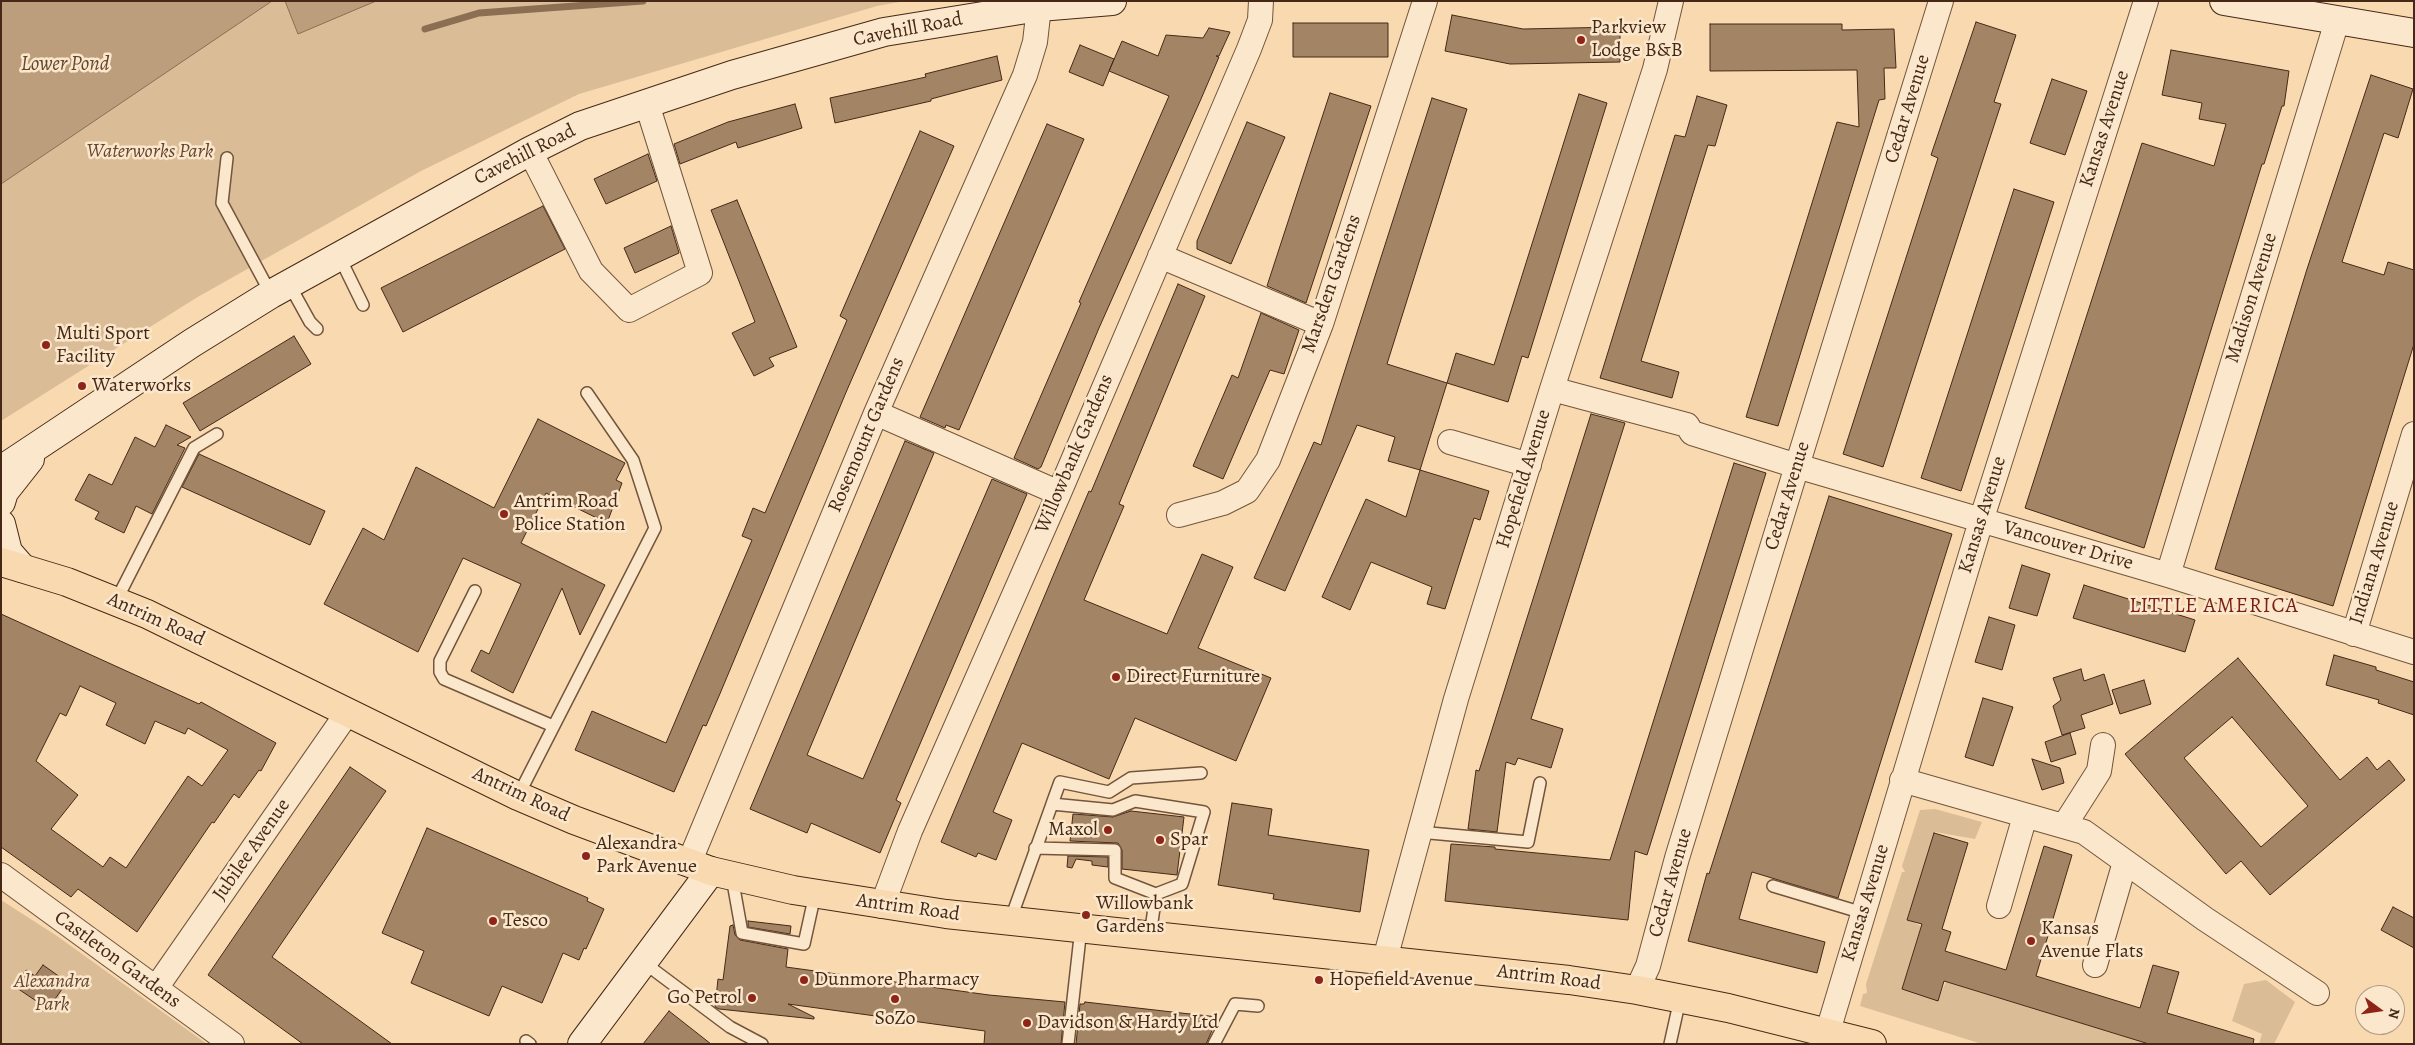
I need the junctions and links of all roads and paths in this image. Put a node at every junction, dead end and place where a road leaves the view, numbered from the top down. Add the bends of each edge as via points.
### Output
1 (1112, 1) edge
2 (1261, 1) edge
3 (1425, 1) edge
4 (1671, 1) edge
5 (1941, 1) edge
6 (2146, 1) edge
7 (2224, 1) edge
8 (1039, 7) junction
9 (2337, 21) junction
10 (2414, 33) edge
11 (647, 104) junction
12 (530, 151) junction
13 (226, 158) dead end
14 (339, 256) junction
15 (1160, 256) junction
16 (280, 289) junction
17 (363, 305) dead end
18 (1321, 324) junction
19 (317, 329) dead end
20 (1552, 389) junction
21 (587, 393) dead end
22 (876, 413) junction
23 (217, 434) dead end
24 (2414, 434) edge
25 (44, 442) junction
26 (1450, 442) dead end
27 (1529, 465) junction
28 (1797, 466) junction
29 (1, 470) edge
30 (1059, 493) junction
31 (1, 502) edge
32 (1179, 515) dead end
33 (1981, 520) junction
34 (1, 524) edge
35 (12, 565) edge
36 (2168, 575) junction
37 (475, 591) dead end
38 (116, 601) junction
39 (2354, 634) junction
40 (2414, 652) edge
41 (348, 712) junction
42 (553, 726) junction
43 (2103, 746) dead end
44 (1201, 773) dead end
45 (1902, 780) junction
46 (1540, 783) dead end
47 (518, 796) junction
48 (1052, 804) junction
49 (2025, 816) junction
50 (2064, 826) junction
51 (1419, 832) junction
52 (1035, 848) junction
53 (2126, 862) junction
54 (710, 870) junction
55 (1, 875) edge
56 (1773, 886) dead end
57 (815, 894) junction
58 (1156, 894) junction
59 (882, 906) junction
60 (1999, 906) dead end
61 (1862, 913) junction
62 (1010, 921) junction
63 (1081, 928) junction
64 (1150, 936) junction
65 (1385, 959) junction
66 (642, 962) junction
67 (2095, 965) dead end
68 (156, 988) junction
69 (1637, 990) junction
70 (2317, 993) dead end
71 (1680, 999) junction
72 (1258, 1006) dead end
73 (1826, 1037) edge
74 (232, 1044) edge
75 (582, 1044) edge
76 (762, 1044) edge
77 (1068, 1044) edge
78 (1214, 1044) edge
79 (1670, 1044) edge
80 (1872, 1044) edge

1 - 8 main road, Cavehill Road
2 - 15 street, Willowbank Gardens via 1260,20 1249,50
3 - 18 street, Marsden Gardens
4 - 20 street, Hopefield Avenue via 1655,69
5 - 28 street, Cedar Avenue
6 - 33 street, Kansas Avenue
7 - 9 main road
8 - 11 main road, Cavehill Road via 884,32 732,75
8 - 22 street, Rosemount Gardens via 1036,42 1025,75
9 - 10 main road
9 - 36 street, Madison Avenue
11 - 12 main road, Cavehill Road via 580,126
11 - 12 street via 700,273 629,310 591,271
12 - 14 main road, Cavehill Road
13 - 16 lane via 222,203
14 - 16 main road, Cavehill Road
14 - 17 lane
15 - 18 street
15 - 30 street, Willowbank Gardens
16 - 19 lane
16 - 25 main road, Cavehill Road via 192,343
18 - 32 street, Marsden Gardens via 1268,460 1247,491 1224,503
20 - 27 street, Hopefield Avenue
20 - 28 street, Vancouver Drive via 1686,425 1692,433
21 - 42 lane via 633,460 655,528
22 - 30 street
22 - 54 street, Rosemount Gardens
23 - 38 lane via 194,448
24 - 39 street, Indiana Avenue
25 - 29 main road, Cavehill Road
25 - 31 main road via 4,492
26 - 27 street
27 - 51 street, Hopefield Avenue via 1456,699
28 - 33 street, Vancouver Drive
28 - 69 street, Cedar Avenue via 1677,858 1648,966
30 - 59 street, Willowbank Gardens via 910,831
33 - 36 street, Vancouver Drive
33 - 45 street, Kansas Avenue
34 - 35 main road
35 - 38 main road, Antrim Road
36 - 39 street, Vancouver Drive
37 - 42 lane via 440,661 444,679
38 - 41 main road, Antrim Road
39 - 40 street, Vancouver Drive
41 - 47 main road, Antrim Road
41 - 68 street, Jubilee Avenue
42 - 47 lane
43 - 50 street via 2099,771
44 - 48 lane via 1131,778 1109,792 1060,782
45 - 49 street
45 - 61 street, Kansas Avenue
46 - 51 lane via 1528,842
47 - 54 main road, Antrim Road
48 - 52 lane
48 - 58 lane via 1113,810 1135,801 1204,812 1182,884
49 - 50 street
49 - 60 street
50 - 53 street via 2084,832
51 - 65 street, Hopefield Avenue
52 - 58 lane via 1115,850 1115,878
52 - 62 lane
53 - 67 street
53 - 70 street
54 - 57 main road, Antrim Road
54 - 57 lane via 742,934 804,944
54 - 66 main road
55 - 68 street, Castleton Gardens
56 - 61 lane
57 - 59 main road, Antrim Road
58 - 64 lane
59 - 62 main road, Antrim Road
61 - 73 street, Kansas Avenue
62 - 63 main road, Antrim Road
63 - 64 main road, Antrim Road
63 - 77 lane
64 - 65 main road, Antrim Road
65 - 69 main road, Antrim Road
66 - 75 main road
66 - 76 lane via 730,1027
68 - 74 street, Castleton Gardens
69 - 71 main road, Antrim Road
71 - 73 main road, Antrim Road
71 - 79 lane
72 - 78 lane via 1235,1004
73 - 80 main road, Antrim Road

